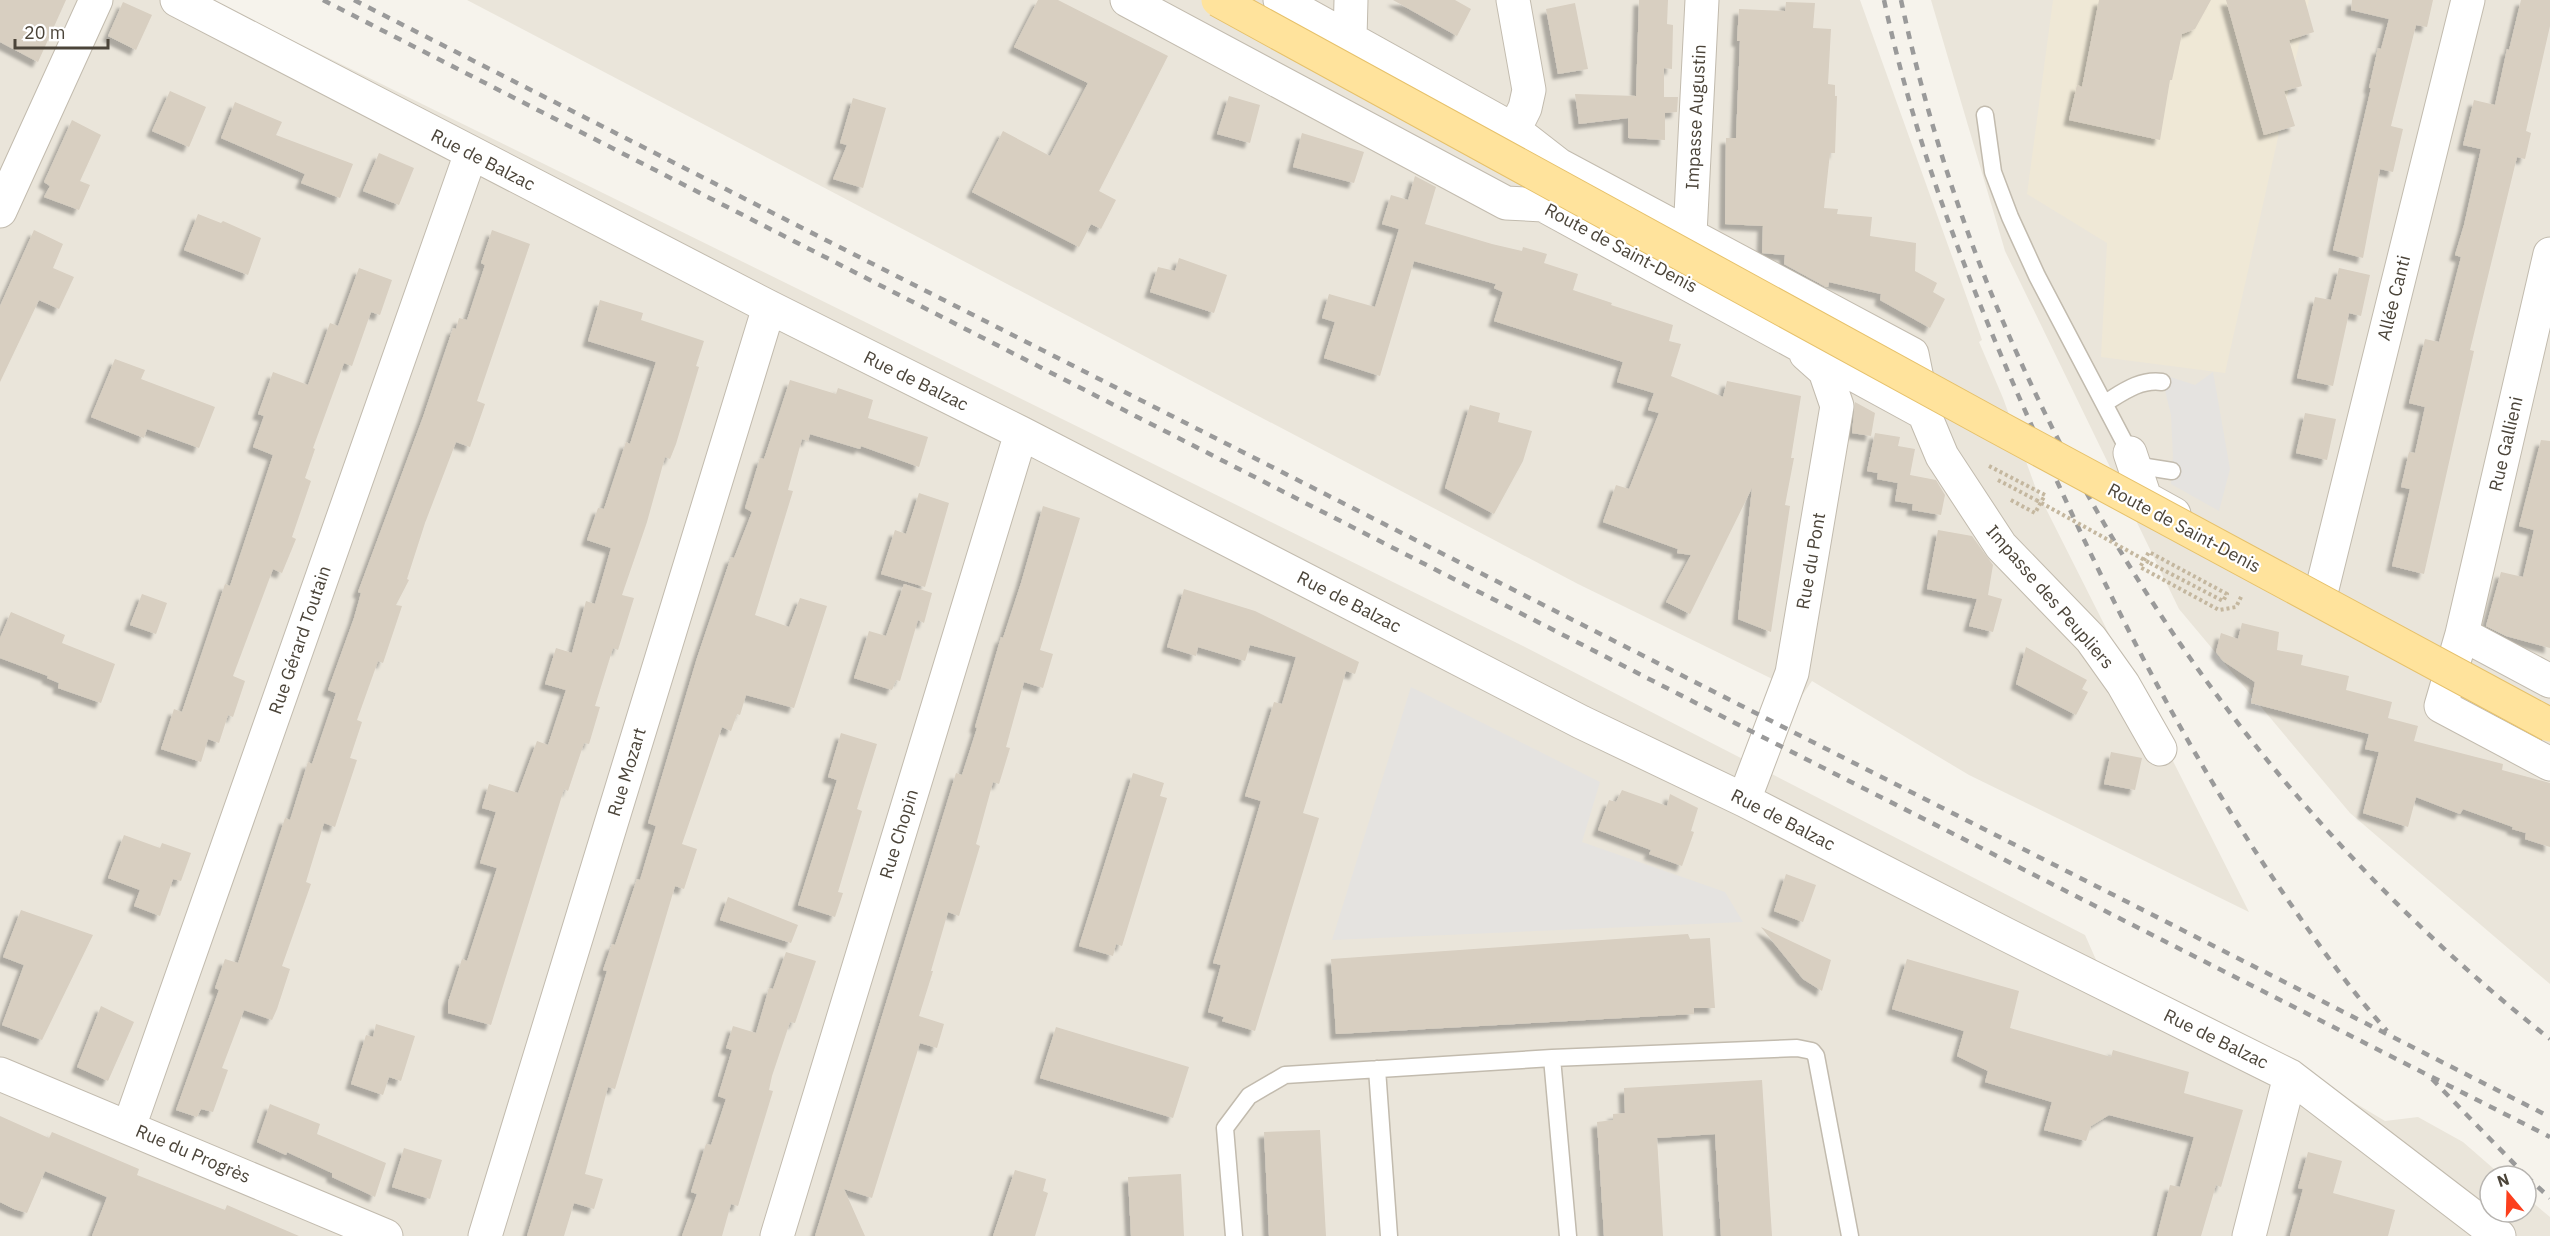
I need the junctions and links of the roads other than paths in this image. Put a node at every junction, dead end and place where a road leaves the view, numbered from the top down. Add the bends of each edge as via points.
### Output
1 (96, 0) edge
2 (177, 0) edge
3 (1127, 0) edge
4 (1218, 0) edge
5 (1280, 0) edge
6 (1351, 0) edge
7 (1513, 0) edge
8 (1702, 0) edge
9 (2468, 0) edge
10 (1350, 38) junction
11 (1985, 115) dead end
12 (1514, 130) junction
13 (471, 153) junction
14 (0, 211) edge
15 (1690, 234) junction
16 (2550, 254) edge
17 (768, 307) junction
18 (1784, 335) junction
19 (2162, 382) dead end
20 (2104, 403) junction
21 (1924, 413) junction
22 (1021, 433) junction
23 (2132, 459) junction
24 (2172, 471) dead end
25 (2320, 597) junction
26 (2462, 634) junction
27 (2452, 666) junction
28 (2550, 681) edge
29 (2550, 725) edge
30 (2160, 749) dead end
31 (2550, 765) edge
32 (1744, 800) junction
33 (1552, 1058) junction
34 (1377, 1069) junction
35 (0, 1074) edge
36 (2290, 1076) junction
37 (129, 1127) junction
38 (386, 1236) edge
39 (485, 1236) edge
40 (777, 1236) edge
41 (1234, 1236) edge
42 (1389, 1236) edge
43 (1568, 1236) edge
44 (1850, 1236) edge
45 (2249, 1236) edge
46 (2499, 1236) edge

1 - 14 street
2 - 13 street, Rue de Balzac
3 - 18 street, Route de Saint-Denis via 1506,203 1543,205
4 - 29 main road, Route de Saint-Denis, bridge
5 - 10 street
6 - 10 street
7 - 12 street via 1529,90
8 - 15 street, Impasse Augustin
9 - 25 street, Allée Canti
10 - 12 street
11 - 20 lane via 1992,172 2010,217
12 - 15 street via 1559,165
13 - 17 street, Rue de Balzac
13 - 37 street, Rue Gérard Toutain
15 - 21 street via 1912,354
16 - 26 street, Rue Gallieni
17 - 22 street, Rue de Balzac
17 - 39 street, Rue Mozart
18 - 21 street, Route de Saint-Denis
18 - 32 street, Rue du Pont via 1825,371 1837,406 1792,673
19 - 20 lane via 2149,380
20 - 23 lane
21 - 30 street, Impasse des Peupliers via 1942,456 2001,546 2091,639 2123,684
22 - 32 street, Rue de Balzac via 1581,722
22 - 40 street, Rue Chopin
23 - 24 lane
23 - 25 street, Route de Saint-Denis via 2145,498
25 - 27 street, Route de Saint-Denis
26 - 27 street
26 - 28 street
27 - 31 street via 2441,706
32 - 36 street, Rue de Balzac
33 - 34 lane
33 - 43 lane
33 - 44 lane via 1797,1048 1812,1051
34 - 41 lane via 1285,1075 1249,1096 1225,1128
34 - 42 lane
35 - 37 street, Rue du Progrès
36 - 45 street
36 - 46 street, Rue de Balzac
37 - 38 street, Rue du Progrès

